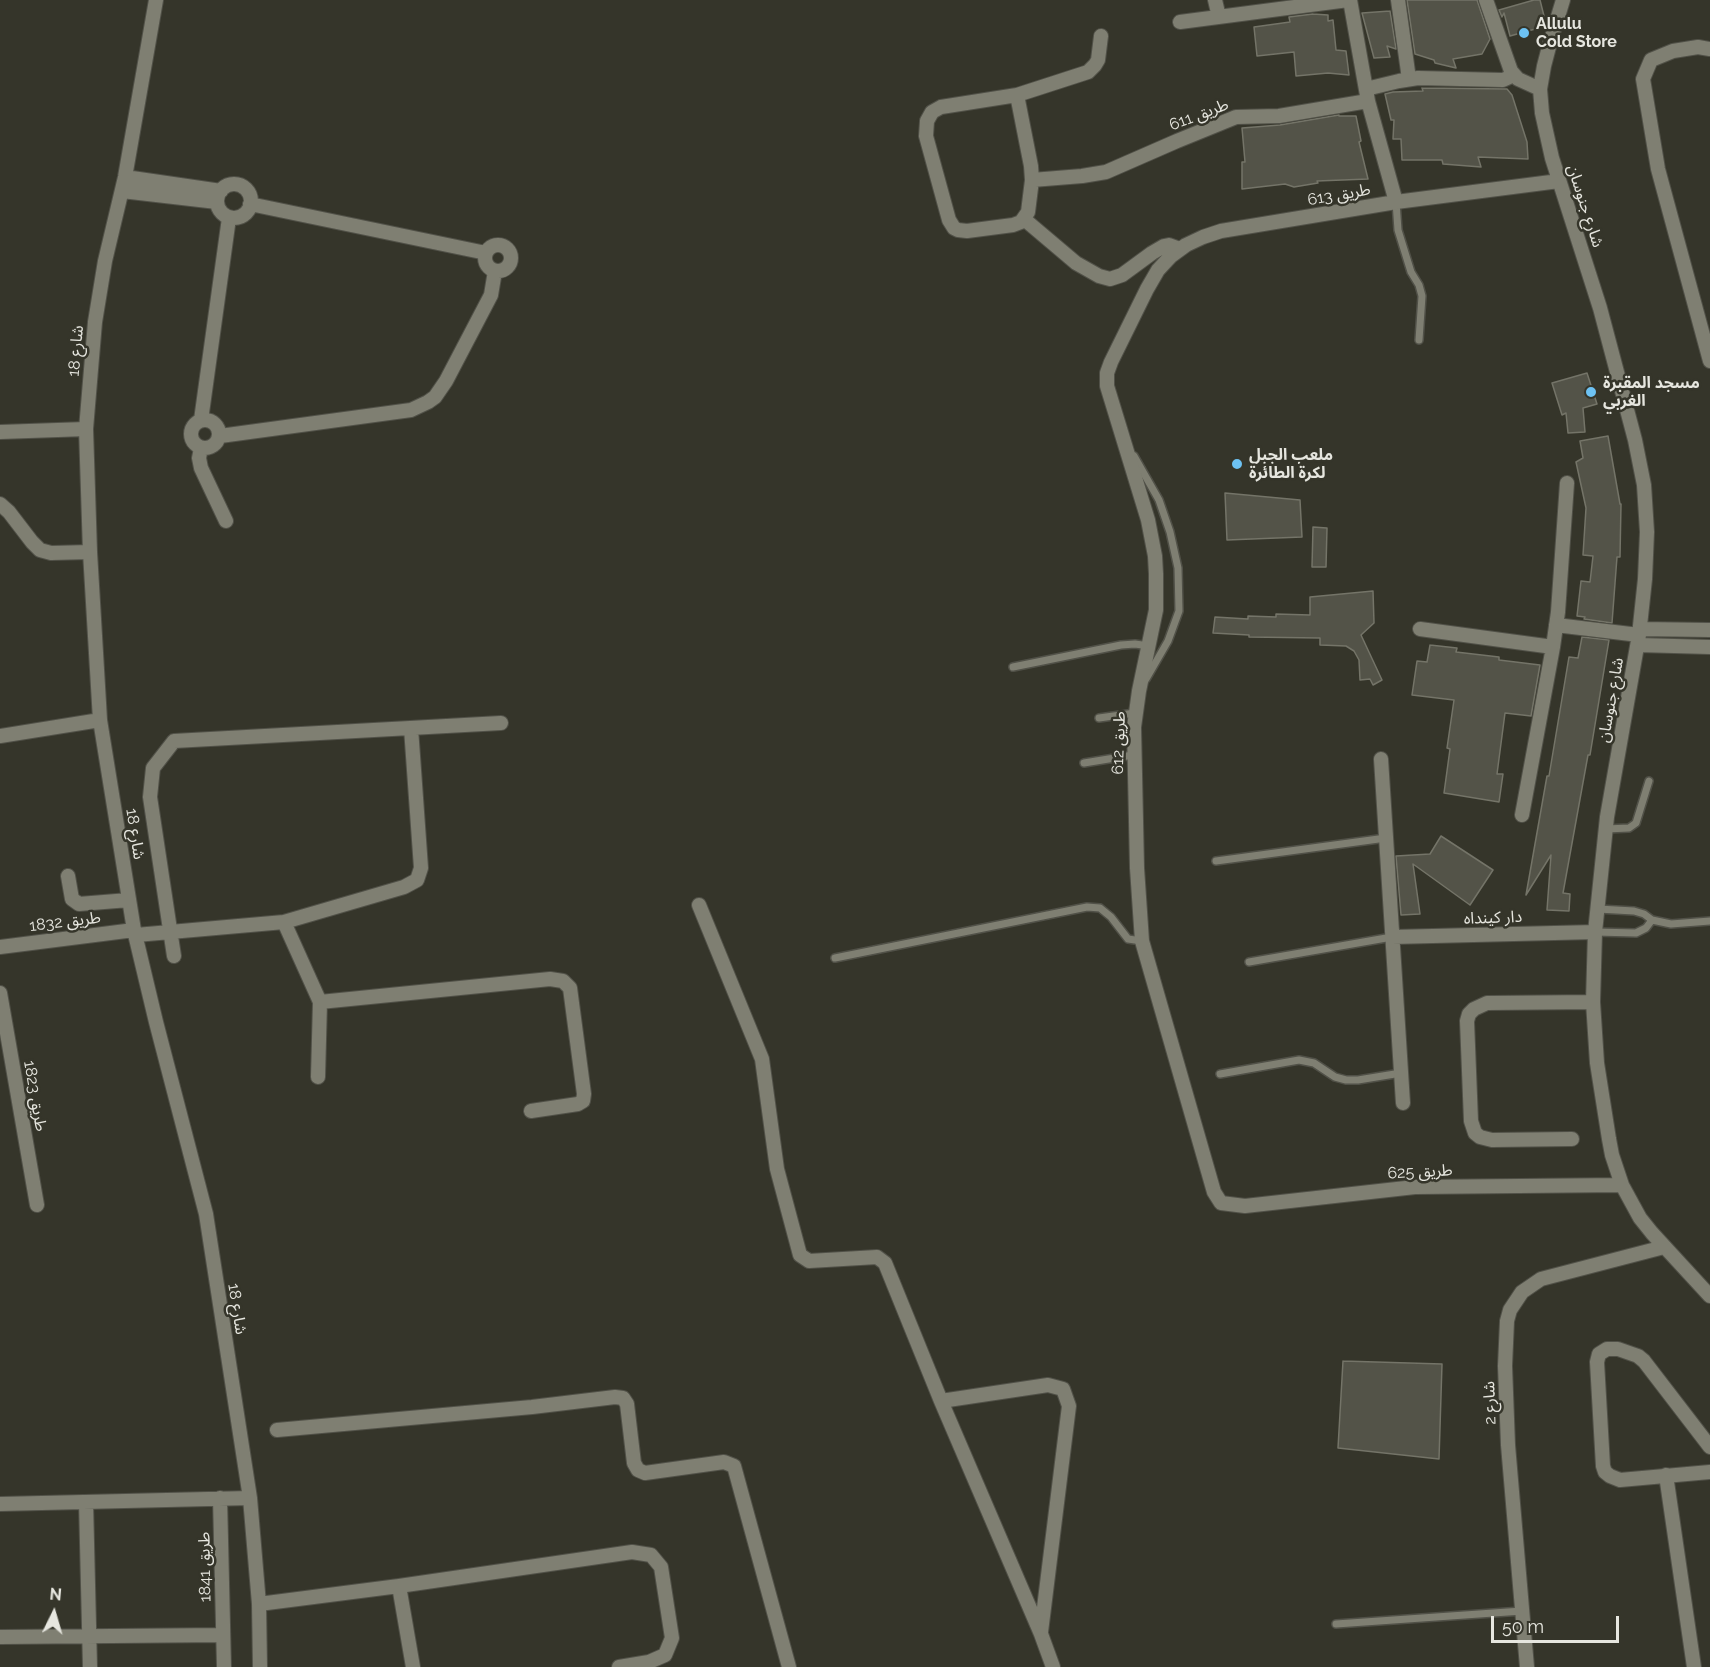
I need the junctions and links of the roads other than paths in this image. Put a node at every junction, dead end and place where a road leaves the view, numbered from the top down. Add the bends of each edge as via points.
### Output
1 (156, 0) edge
2 (1215, 0) edge
3 (1349, 0) edge
4 (1398, 0) edge
5 (1486, 0) edge
6 (1563, 0) edge
7 (1218, 17) junction
8 (1180, 22) dead end
9 (1101, 36) dead end
10 (1710, 49) edge
11 (1514, 75) junction
12 (1409, 79) junction
13 (1540, 89) junction
14 (1017, 95) junction
15 (1367, 95) junction
16 (124, 177) junction
17 (1032, 180) junction
18 (1559, 181) junction
19 (122, 191) junction
20 (219, 196) junction
21 (1396, 202) junction
22 (250, 204) junction
23 (229, 218) junction
24 (1024, 219) junction
25 (1180, 249) junction
26 (486, 253) junction
27 (495, 271) junction
28 (1147, 289) joint
29 (1419, 340) dead end
30 (1710, 361) edge
31 (201, 420) junction
32 (86, 429) junction
33 (0, 432) edge
34 (1120, 433) junction
35 (220, 436) junction
36 (201, 448) junction
37 (1567, 483) dead end
38 (0, 504) edge
39 (226, 521) dead end
40 (90, 552) junction
41 (1556, 625) junction
42 (1420, 629) dead end
43 (1710, 630) edge
44 (1639, 636) junction
45 (1149, 646) junction
46 (1553, 647) junction
47 (1710, 647) edge
48 (1013, 667) dead end
49 (1139, 691) junction
50 (1135, 713) junction
51 (1099, 718) dead end
52 (100, 720) junction
53 (501, 723) dead end
54 (411, 728) junction
55 (0, 736) edge
56 (1133, 755) junction
57 (1381, 759) dead end
58 (1084, 763) dead end
59 (1649, 781) dead end
60 (1522, 815) dead end
61 (1606, 829) junction
62 (1386, 838) junction
63 (1216, 861) dead end
64 (68, 876) dead end
65 (129, 900) junction
66 (699, 905) dead end
67 (1598, 909) junction
68 (1652, 920) junction
69 (1710, 921) edge
70 (284, 922) junction
71 (170, 932) junction
72 (1595, 932) junction
73 (135, 933) junction
74 (1392, 938) junction
75 (1142, 941) junction
76 (0, 947) edge
77 (174, 956) dead end
78 (835, 957) dead end
79 (1249, 962) dead end
80 (0, 993) edge
81 (320, 1002) junction
82 (1593, 1002) junction
83 (1401, 1073) junction
84 (1220, 1074) dead end
85 (318, 1077) dead end
86 (1403, 1103) dead end
87 (531, 1111) dead end
88 (1572, 1139) dead end
89 (1622, 1185) junction
90 (1221, 1203) joint
91 (37, 1205) dead end
92 (1664, 1246) junction
93 (1710, 1296) edge
94 (941, 1401) junction
95 (277, 1430) dead end
96 (1710, 1447) edge
97 (1710, 1472) edge
98 (1666, 1476) junction
99 (220, 1498) junction
100 (250, 1498) junction
101 (86, 1502) junction
102 (0, 1504) edge
103 (399, 1586) junction
104 (259, 1604) junction
105 (1522, 1611) junction
106 (1336, 1624) dead end
107 (1041, 1634) junction
108 (223, 1635) junction
109 (89, 1636) junction
110 (0, 1637) edge
111 (90, 1667) edge
112 (224, 1667) edge
113 (260, 1667) edge
114 (413, 1667) edge
115 (619, 1667) edge
116 (789, 1667) edge
117 (1053, 1667) edge
118 (1527, 1667) edge
119 (1694, 1667) edge

1 - 16 street, شارع 18
2 - 7 street
3 - 7 street
3 - 15 street
4 - 12 street
5 - 11 street
6 - 13 street, شارع جنوسان
7 - 8 street
9 - 14 street via 1098,60 1088,72
10 - 30 street via 1672,51 1651,60 1643,79 1658,169
11 - 12 street, طريق 611 via 1503,80
11 - 13 street
12 - 15 street, طريق 611
13 - 18 street, شارع جنوسان via 1546,136
14 - 17 street
14 - 24 street via 941,107 929,116 925,131 954,228 967,231 1013,225
15 - 17 street, طريق 611 via 1279,116 1229,119 1106,172
15 - 21 street
16 - 19 street, شارع 18
16 - 20 street
17 - 24 street via 1030,208
18 - 21 street, طريق 613
18 - 44 street, شارع جنوسان via 1600,308 1640,462 1647,555
19 - 20 street
19 - 32 street, شارع 18 via 95,322
20 - 22 street via 231,185 243,188
20 - 23 street via 220,212
21 - 25 street, طريق 613 via 1221,231
21 - 29 lane via 1398,230 1422,296
22 - 23 street via 245,214
22 - 26 street
23 - 31 street
24 - 25 street via 1076,263 1110,279 1164,246
25 - 28 street, طريق 613 via 1158,270
26 - 27 street via 486,264
26 - 27 street via 494,245 509,252 510,263
27 - 35 street via 494,287 487,302 446,381 428,402 411,410
28 - 34 street, طريق 612 via 1107,373
31 - 35 street via 214,423
31 - 36 street via 193,427 191,437
32 - 33 street
32 - 40 street, شارع 18
34 - 45 street, طريق 612 via 1148,520 1155,556 1156,610
34 - 49 lane via 1159,500 1178,568 1179,611 1168,641
35 - 36 street via 215,445
36 - 39 street via 201,468
37 - 41 street
38 - 40 street via 40,550
40 - 52 street, شارع 18
41 - 44 street
41 - 46 street
42 - 46 street
43 - 44 street
44 - 47 street
44 - 61 street, شارع جنوسان
45 - 48 lane via 1120,645
45 - 49 street, طريق 612
46 - 60 street
49 - 50 street, طريق 612
50 - 51 lane
50 - 56 street, طريق 612
52 - 55 street
52 - 65 street, شارع 18
53 - 54 street
54 - 70 street, طريق 1832 via 421,868 417,880
54 - 71 street via 174,741 153,768 150,797
56 - 58 lane
56 - 75 street, طريق 612
57 - 62 street
59 - 61 lane via 1636,823 1629,828
61 - 67 street, شارع جنوسان
62 - 63 lane
62 - 74 street
64 - 65 street via 72,899 79,904
65 - 73 street, شارع 18
66 - 94 street via 762,1059 777,1169 800,1255 808,1261 877,1257 885,1263
67 - 68 lane via 1634,911
67 - 72 street, شارع جنوسان
68 - 69 lane via 1678,924
68 - 72 lane via 1636,933
70 - 71 street, طريق 1832
70 - 81 street
71 - 73 street, طريق 1832
71 - 77 street
72 - 74 street, دار كينداه
72 - 82 street, شارع جنوسان
73 - 76 street, طريق 1832
73 - 100 street, شارع 18 via 206,1214
74 - 79 lane
74 - 83 street
75 - 78 lane via 1128,939 1100,908 1087,907
75 - 90 street, طريق 612 via 1214,1192
80 - 91 street, طريق 1823
81 - 85 street
81 - 87 street via 550,979 563,981 570,988 583,1101
82 - 88 street via 1487,1003 1474,1009 1467,1021 1471,1121 1475,1133 1492,1140
82 - 89 street, شارع جنوسان via 1597,1063 1609,1139
83 - 84 lane via 1346,1080 1314,1063 1299,1060
83 - 86 street
89 - 90 street, طريق 625 via 1415,1187 1245,1206
89 - 92 street, شارع جنوسان via 1640,1218
92 - 93 street, شارع جنوسان
92 - 105 street, شارع 2 via 1540,1279 1522,1292 1510,1310 1505,1366 1507,1425
94 - 107 street
94 - 107 street via 1048,1385 1063,1389 1069,1406
95 - 116 street via 622,1398 627,1404 638,1470 645,1473 724,1462 734,1466
96 - 98 street via 1644,1361 1625,1350 1602,1351 1597,1362 1605,1472 1620,1480
97 - 98 street
98 - 119 street
99 - 100 street
99 - 101 street
99 - 108 street, طريق 1841
100 - 104 street, شارع 18
101 - 102 street
101 - 109 street
103 - 104 street
103 - 114 street
103 - 115 street via 632,1552 651,1555 661,1567 672,1638 665,1655
104 - 113 street, شارع 18
105 - 106 lane
105 - 118 street, شارع 2
107 - 117 street
108 - 109 street
108 - 112 street, طريق 1841
109 - 110 street
109 - 111 street

